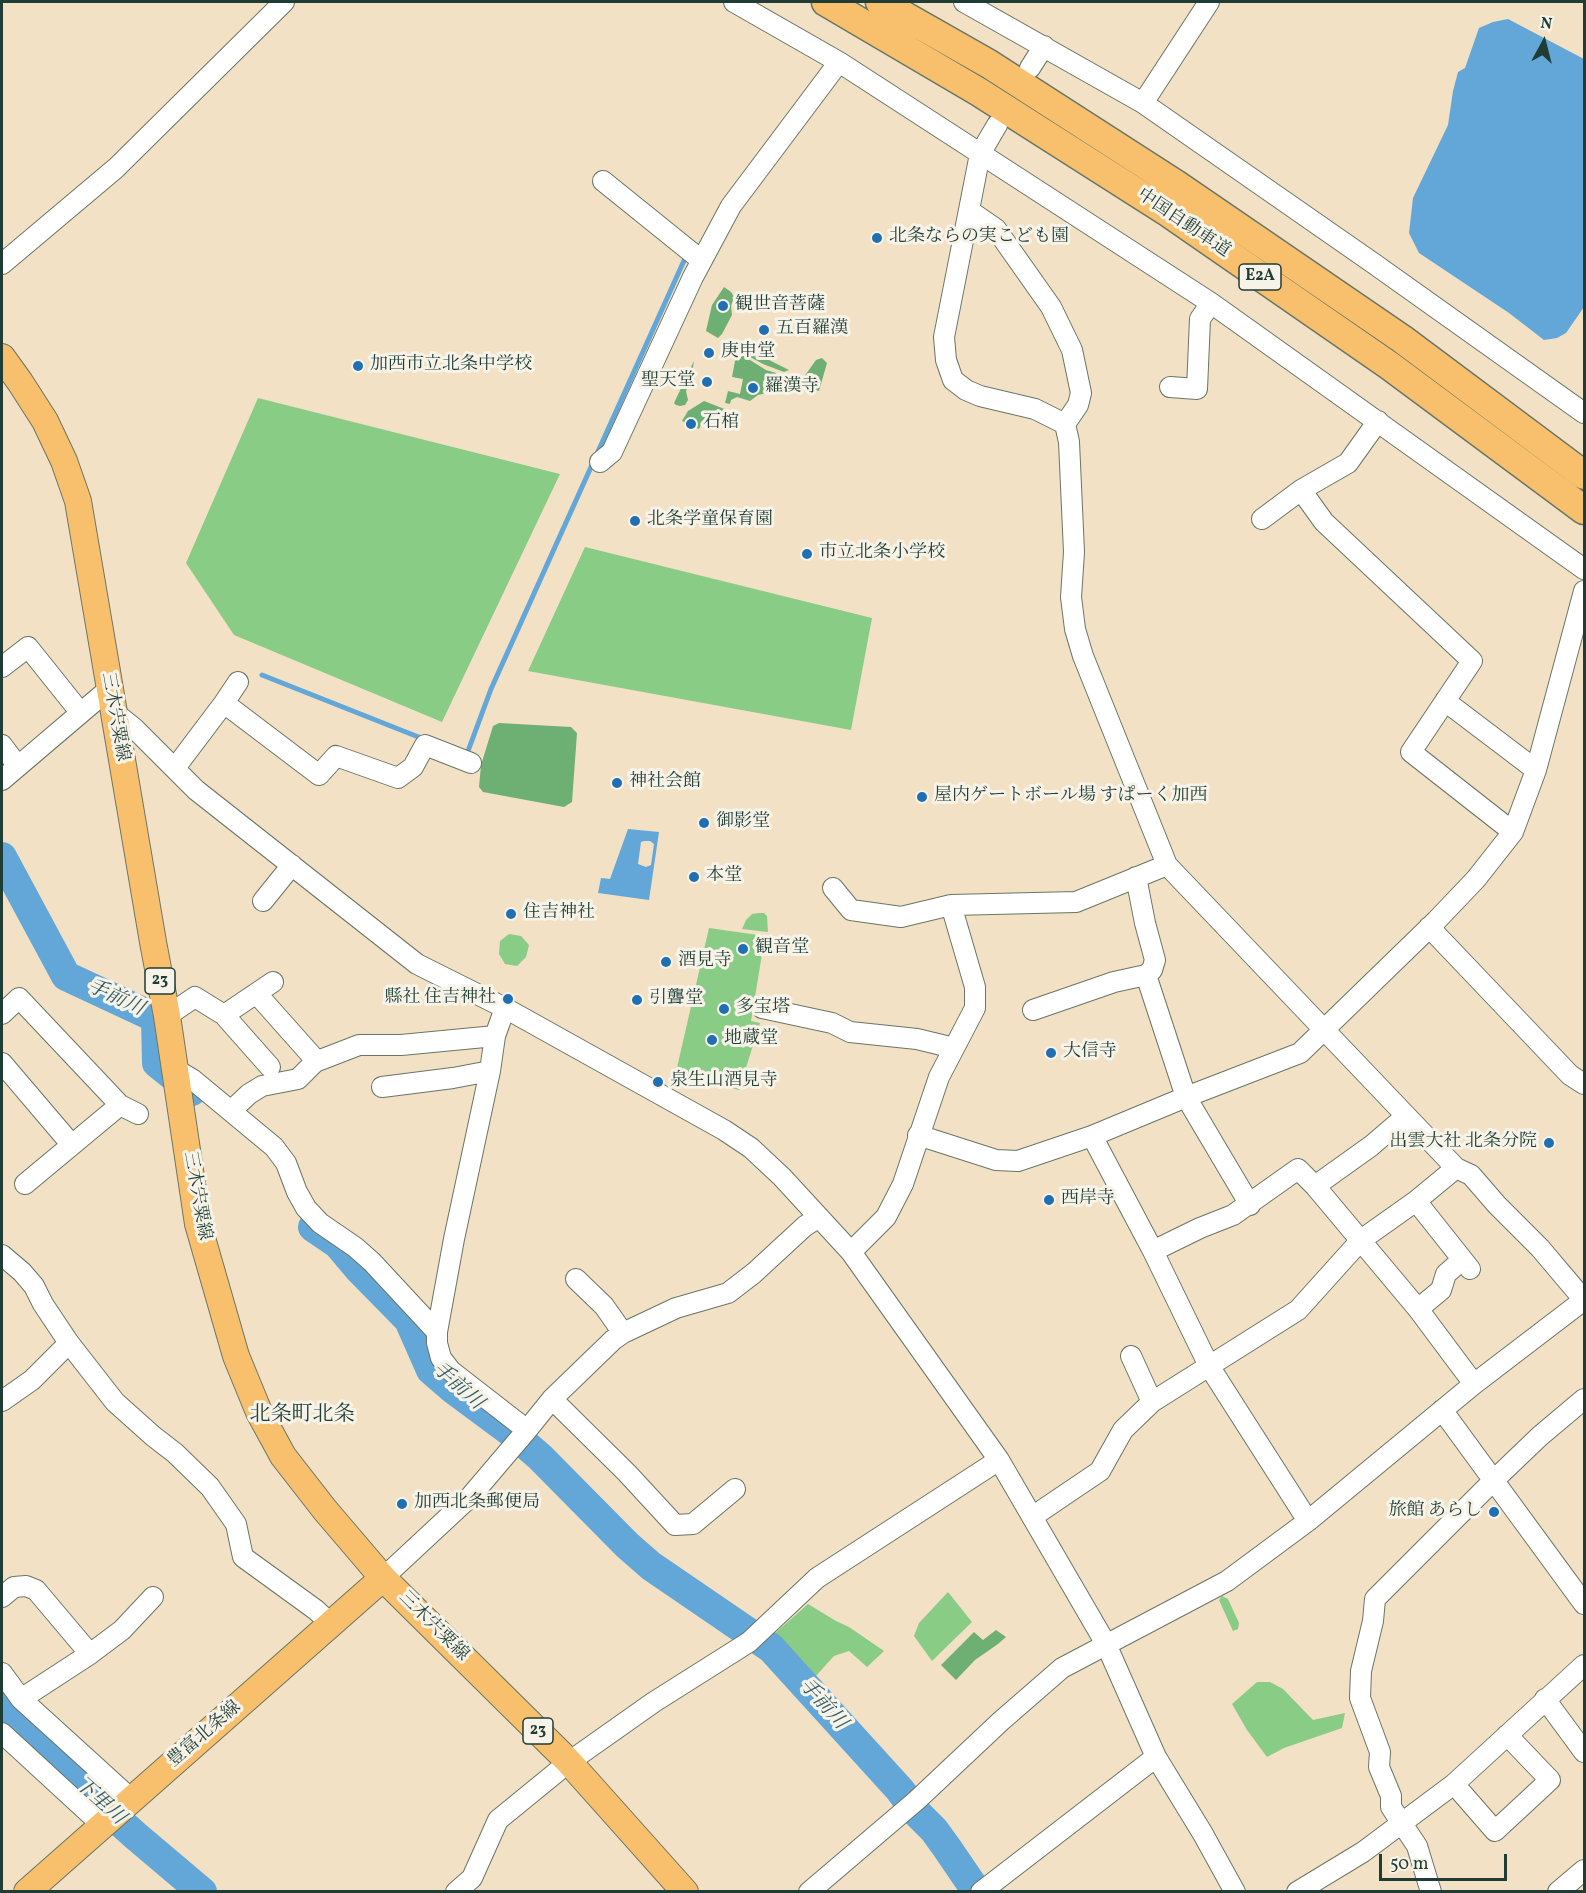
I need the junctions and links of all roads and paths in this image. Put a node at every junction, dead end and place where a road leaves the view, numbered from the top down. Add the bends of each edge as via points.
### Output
1 (284, 2) edge
2 (734, 2) edge
3 (826, 2) edge
4 (964, 2) edge
5 (1209, 2) edge
6 (886, 16) edge
7 (1044, 45) junction
8 (838, 62) junction
9 (1030, 68) dead end
10 (1143, 104) junction
11 (997, 125) dead end
12 (980, 154) junction
13 (603, 181) dead end
14 (970, 211) junction
15 (701, 261) junction
16 (2, 264) edge
17 (1211, 303) junction
18 (2, 357) edge
19 (1170, 387) dead end
20 (1584, 414) edge
21 (1377, 421) junction
22 (1065, 424) junction
23 (600, 462) dead end
24 (1584, 475) edge
25 (1302, 490) junction
26 (1584, 510) edge
27 (1262, 519) dead end
28 (1584, 569) edge
29 (1584, 591) edge
30 (2, 667) edge
31 (238, 682) dead end
32 (111, 701) junction
33 (1445, 701) junction
34 (224, 703) junction
35 (80, 712) junction
36 (2, 746) edge
37 (471, 763) dead end
38 (17, 765) junction
39 (175, 768) junction
40 (1536, 770) junction
41 (2, 780) edge
42 (1513, 832) junction
43 (292, 865) junction
44 (1167, 865) junction
45 (1136, 877) junction
46 (833, 888) dead end
47 (263, 901) dead end
48 (951, 905) junction
49 (1429, 927) junction
50 (1146, 975) junction
51 (505, 1008) junction
52 (762, 1008) dead end
53 (1033, 1010) dead end
54 (2, 1014) edge
55 (224, 1015) junction
56 (167, 1016) junction
57 (1324, 1028) junction
58 (495, 1036) junction
59 (954, 1048) junction
60 (313, 1057) dead end
61 (2, 1063) edge
62 (270, 1067) dead end
63 (175, 1069) junction
64 (490, 1071) junction
65 (1584, 1084) edge
66 (382, 1087) dead end
67 (1186, 1097) junction
68 (120, 1105) junction
69 (232, 1110) junction
70 (138, 1114) dead end
71 (1406, 1116) junction
72 (918, 1135) junction
73 (1092, 1136) junction
74 (71, 1144) junction
75 (1456, 1168) junction
76 (25, 1184) dead end
77 (1315, 1186) junction
78 (1416, 1201) junction
79 (1250, 1205) junction
80 (819, 1217) junction
81 (1361, 1240) junction
82 (1153, 1251) junction
83 (851, 1252) junction
84 (2, 1255) edge
85 (576, 1279) dead end
86 (1418, 1309) junction
87 (437, 1332) junction
88 (623, 1333) junction
89 (69, 1343) junction
90 (1131, 1356) dead end
91 (1209, 1366) junction
92 (1474, 1384) junction
93 (552, 1399) junction
94 (1584, 1399) edge
95 (2, 1401) edge
96 (1152, 1402) junction
97 (1442, 1410) junction
98 (521, 1437) junction
99 (999, 1460) junction
100 (1493, 1481) junction
101 (735, 1489) dead end
102 (1032, 1516) junction
103 (1308, 1521) junction
104 (383, 1578) junction
105 (2, 1597) edge
106 (153, 1597) dead end
107 (1584, 1605) edge
108 (332, 1625) junction
109 (1106, 1644) junction
110 (90, 1654) junction
111 (1584, 1665) edge
112 (2, 1673) edge
113 (21, 1699) junction
114 (1545, 1700) junction
115 (2, 1733) edge
116 (1507, 1735) junction
117 (1584, 1752) edge
118 (1155, 1757) junction
119 (568, 1762) junction
120 (1454, 1784) junction
121 (128, 1802) junction
122 (1402, 1823) junction
123 (103, 1826) junction
124 (1584, 1870) edge
125 (982, 1891) edge
126 (27, 1892) edge
127 (456, 1892) edge
128 (685, 1892) edge
129 (809, 1892) edge
130 (1235, 1892) edge
131 (1297, 1892) edge
132 (1431, 1892) edge
133 (1558, 1892) edge

1 - 16 street via 116,168
2 - 8 street
3 - 6 highway, 中国自動車道 / E2A
4 - 7 street
5 - 10 street
6 - 24 highway, 中国自動車道 / E2A via 941,37 989,64 1177,185 1402,339
6 - 26 highway, 中国自動車道 / E2A via 925,60 1169,213 1390,366
7 - 9 street
7 - 10 street
8 - 12 street
8 - 15 street via 732,206
10 - 20 street
11 - 12 street
12 - 14 street
12 - 17 street
13 - 15 street
14 - 22 street via 996,229 1051,307 1072,350 1081,393
14 - 22 street via 944,338 953,380 980,396 1035,410
15 - 23 street via 612,452
17 - 19 street via 1200,319 1197,389
17 - 21 street
18 - 32 main road, 三木宍粟線 / 23 via 45,421 78,501
21 - 25 street via 1348,463
21 - 28 street
22 - 44 street via 1069,442 1075,629
25 - 27 street
25 - 33 street via 1324,522 1472,661
29 - 40 street
30 - 35 street via 28,647
31 - 34 street
32 - 35 street
32 - 39 street
32 - 56 main road, 三木宍粟線 / 23
33 - 40 street
33 - 42 street via 1411,752
34 - 37 street via 319,775 336,756 398,778 413,767 425,745
34 - 39 street
35 - 38 street
36 - 38 street
38 - 41 street
39 - 43 street via 196,790
40 - 42 street
42 - 49 street via 1476,879
43 - 47 street
43 - 51 street via 417,964
44 - 45 street
44 - 57 street
45 - 48 street via 1076,902
45 - 50 street via 1155,960
46 - 48 street via 851,910 901,917
48 - 59 street via 975,987 975,1008
49 - 57 street
49 - 65 street via 1570,1075
50 - 53 street
50 - 67 street
51 - 58 street
51 - 80 street via 733,1136 782,1177
52 - 59 street via 832,1023 850,1032 917,1039
54 - 68 street via 19,998
55 - 56 street via 195,997
55 - 60 street via 265,988
55 - 62 street
56 - 63 main road, 三木宍粟線 / 23
57 - 67 street via 1300,1053
57 - 71 street
58 - 64 street
58 - 69 street via 359,1045 315,1062 298,1078 262,1086
59 - 72 street
61 - 74 street
63 - 69 street
63 - 104 main road, 三木宍粟線 / 23 via 198,1224 236,1356 259,1412 284,1456
64 - 66 street
64 - 87 street
67 - 73 street
67 - 79 street
68 - 70 street
68 - 74 street
69 - 87 street via 274,1146 306,1208 372,1262
71 - 75 street
71 - 77 street
72 - 73 street via 996,1160 1018,1161
72 - 83 street via 903,1184 886,1217
73 - 82 street
74 - 76 street
75 - 78 street
75 - 92 street via 1471,1175 1584,1300
77 - 79 street via 1298,1169
77 - 81 street
78 - 81 street
78 - 86 street via 1466,1264 1446,1275 1441,1290
79 - 82 street
80 - 83 street
80 - 88 street via 728,1293 676,1308
81 - 86 street
81 - 91 street via 1298,1310
82 - 91 street
83 - 99 street
84 - 89 street via 34,1286
85 - 88 street via 604,1305
86 - 92 street
87 - 98 street via 441,1358 451,1371
88 - 93 street
89 - 95 street via 32,1380
89 - 108 street via 115,1402 210,1487 236,1524 243,1557
90 - 96 street
91 - 96 street
91 - 103 street
92 - 97 street
93 - 98 street
93 - 101 street via 675,1525 693,1524
94 - 100 street
96 - 102 street via 1123,1430 1100,1471
97 - 100 street
97 - 103 street
98 - 104 street via 470,1497
99 - 102 street
99 - 119 street via 817,1578 755,1638
100 - 107 street
100 - 122 street via 1375,1599 1361,1671 1360,1698 1380,1752 1379,1767 1391,1796 1391,1808
102 - 109 street
103 - 109 street via 1227,1581
104 - 108 main road, 豊富北条線
104 - 119 main road, 三木宍粟線 / 23
105 - 110 street via 14,1587 36,1590
106 - 110 street via 122,1630
108 - 121 main road, 豊富北条線
109 - 118 street
109 - 129 street via 1062,1668
110 - 113 street
111 - 114 street
112 - 113 street
113 - 121 street
114 - 116 street
114 - 117 street
115 - 123 street
116 - 120 street
116 - 120 street via 1550,1780 1495,1831
118 - 125 street
118 - 130 street
119 - 127 street via 498,1820 472,1878
119 - 128 main road, 三木宍粟線 / 23
120 - 122 street
121 - 123 main road, 豊富北条線
122 - 131 street
122 - 132 street via 1417,1846
123 - 126 main road, 豊富北条線
124 - 133 street

